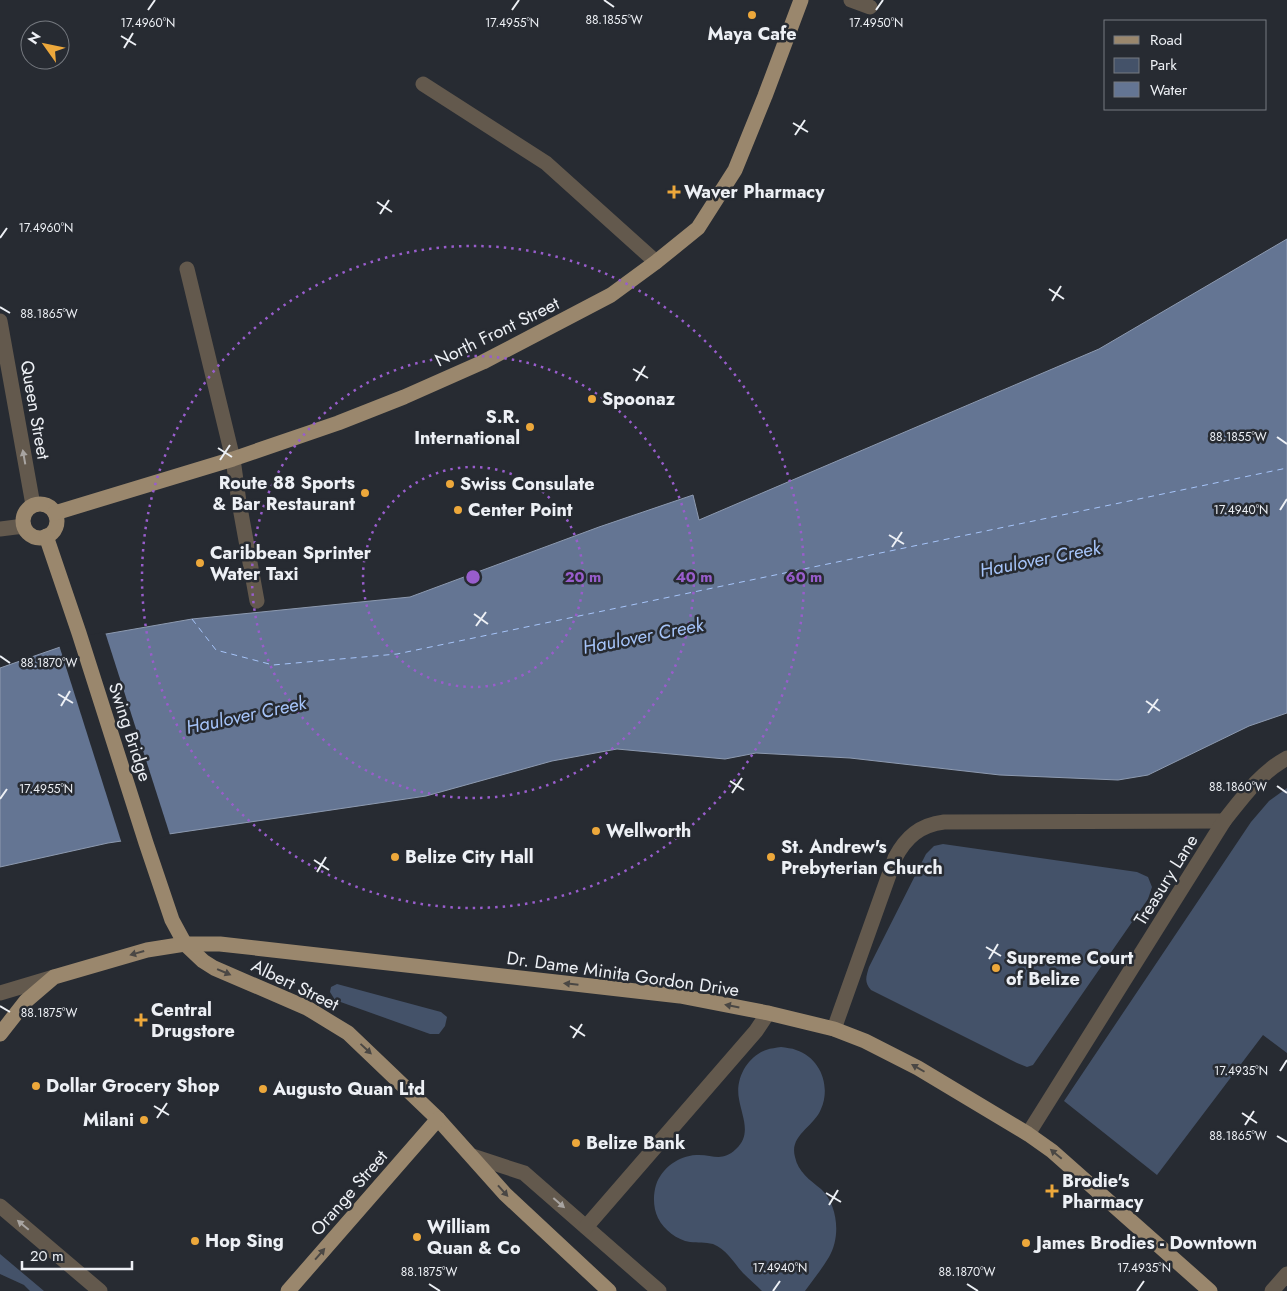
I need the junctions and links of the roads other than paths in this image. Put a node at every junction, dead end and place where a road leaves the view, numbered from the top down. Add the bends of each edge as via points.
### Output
1 (801, 0) edge
2 (851, 0) edge
3 (870, 7) dead end
4 (424, 84) dead end
5 (656, 262) junction
6 (187, 269) dead end
7 (0, 321) edge
8 (233, 458) junction
9 (33, 505) junction
10 (55, 513) junction
11 (24, 526) junction
12 (0, 529) edge
13 (46, 536) junction
14 (258, 601) dead end
15 (1286, 758) edge
16 (1224, 822) junction
17 (146, 843) joint
18 (185, 944) junction
19 (54, 977) junction
20 (0, 993) edge
21 (768, 1013) junction
22 (834, 1029) junction
23 (0, 1034) edge
24 (438, 1119) junction
25 (1028, 1134) junction
26 (472, 1156) junction
27 (0, 1206) edge
28 (586, 1227) junction
29 (1287, 1274) edge
30 (100, 1291) edge
31 (288, 1291) edge
32 (609, 1291) edge
33 (659, 1291) edge
34 (1210, 1291) edge
35 (1272, 1291) edge

1 - 5 main road, North Front Street via 735,170 698,228
2 - 3 street
4 - 5 street via 546,163
5 - 8 main road, North Front Street via 611,295 483,362 404,397
6 - 8 street
9 -> 7 street, Queen Street
8 - 10 main road, North Front Street
8 - 14 street
9 - 10 main road via 48,506
9 - 11 main road via 26,510 22,520
10 - 13 main road via 56,525
11 - 12 street
11 - 13 main road via 36,538
13 - 17 main road, Swing Bridge
15 - 16 street, Treasury Lane via 1247,790
16 - 22 street via 944,822 919,829 895,858
16 - 25 street, Treasury Lane
17 - 18 main road, Albert Street via 172,920
18 -> 19 main road, Dr. Dame Minita Gordon Drive via 147,950
21 -> 18 main road, Dr. Dame Minita Gordon Drive via 680,996 220,944
18 -> 24 main road, Albert Street via 203,962 307,1008 348,1033
19 - 20 street
19 - 23 main road via 26,1001
21 - 22 main road, Dr. Dame Minita Gordon Drive
21 - 28 street via 756,1031
25 -> 22 main road, Dr. Dame Minita Gordon Drive via 891,1053
24 - 26 main road, Albert Street
31 -> 24 main road, Orange Street
34 -> 25 main road, Dr. Dame Minita Gordon Drive via 1052,1151
26 -> 28 street via 524,1173
26 -> 32 main road, Albert Street via 505,1194
30 -> 27 street
28 - 33 street
29 - 35 street

